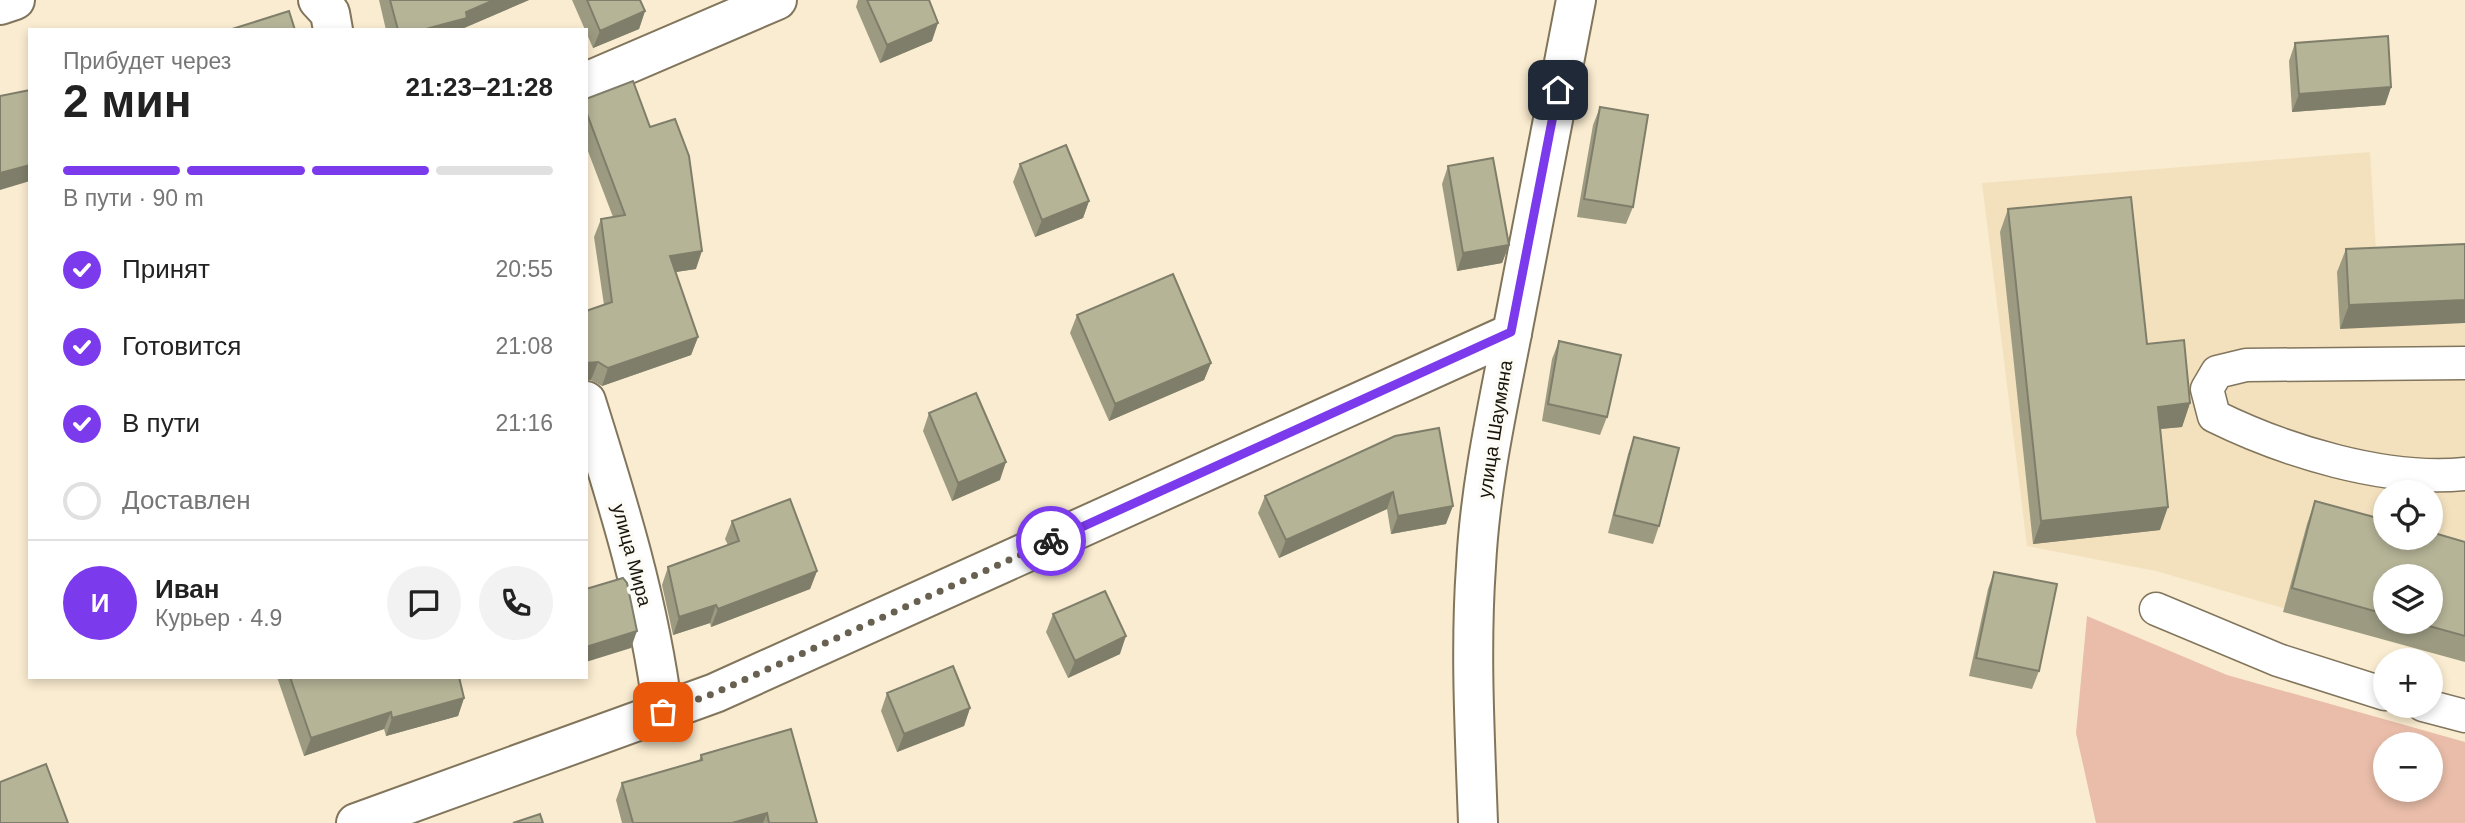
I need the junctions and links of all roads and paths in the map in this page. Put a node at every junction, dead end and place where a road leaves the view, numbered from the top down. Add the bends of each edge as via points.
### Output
1 (15, 0) edge
2 (318, 0) edge
3 (777, 0) edge
4 (1576, 0) edge
5 (0, 5) edge
6 (333, 28) edge
7 (588, 81) edge
8 (1511, 332) junction
9 (2465, 363) edge
10 (588, 408) edge
11 (2465, 474) edge
12 (2156, 608) dead end
13 (2373, 690) edge
14 (2443, 710) edge
15 (663, 712) junction
16 (2465, 716) edge
17 (356, 823) edge
18 (1478, 823) edge

1 - 5 street
2 - 6 street via 330,13
3 - 7 street
4 - 8 street, улица Шаумяна
8 - 15 street via 715,693
8 - 18 street, улица Шаумяна via 1487,464 1476,564 1472,663
9 - 11 lane via 2246,365 2217,372 2207,389 2214,416 2324,458 2431,478
10 - 15 street, улица Мира via 636,564 654,640
12 - 13 lane via 2278,660
14 - 16 lane
15 - 17 street

